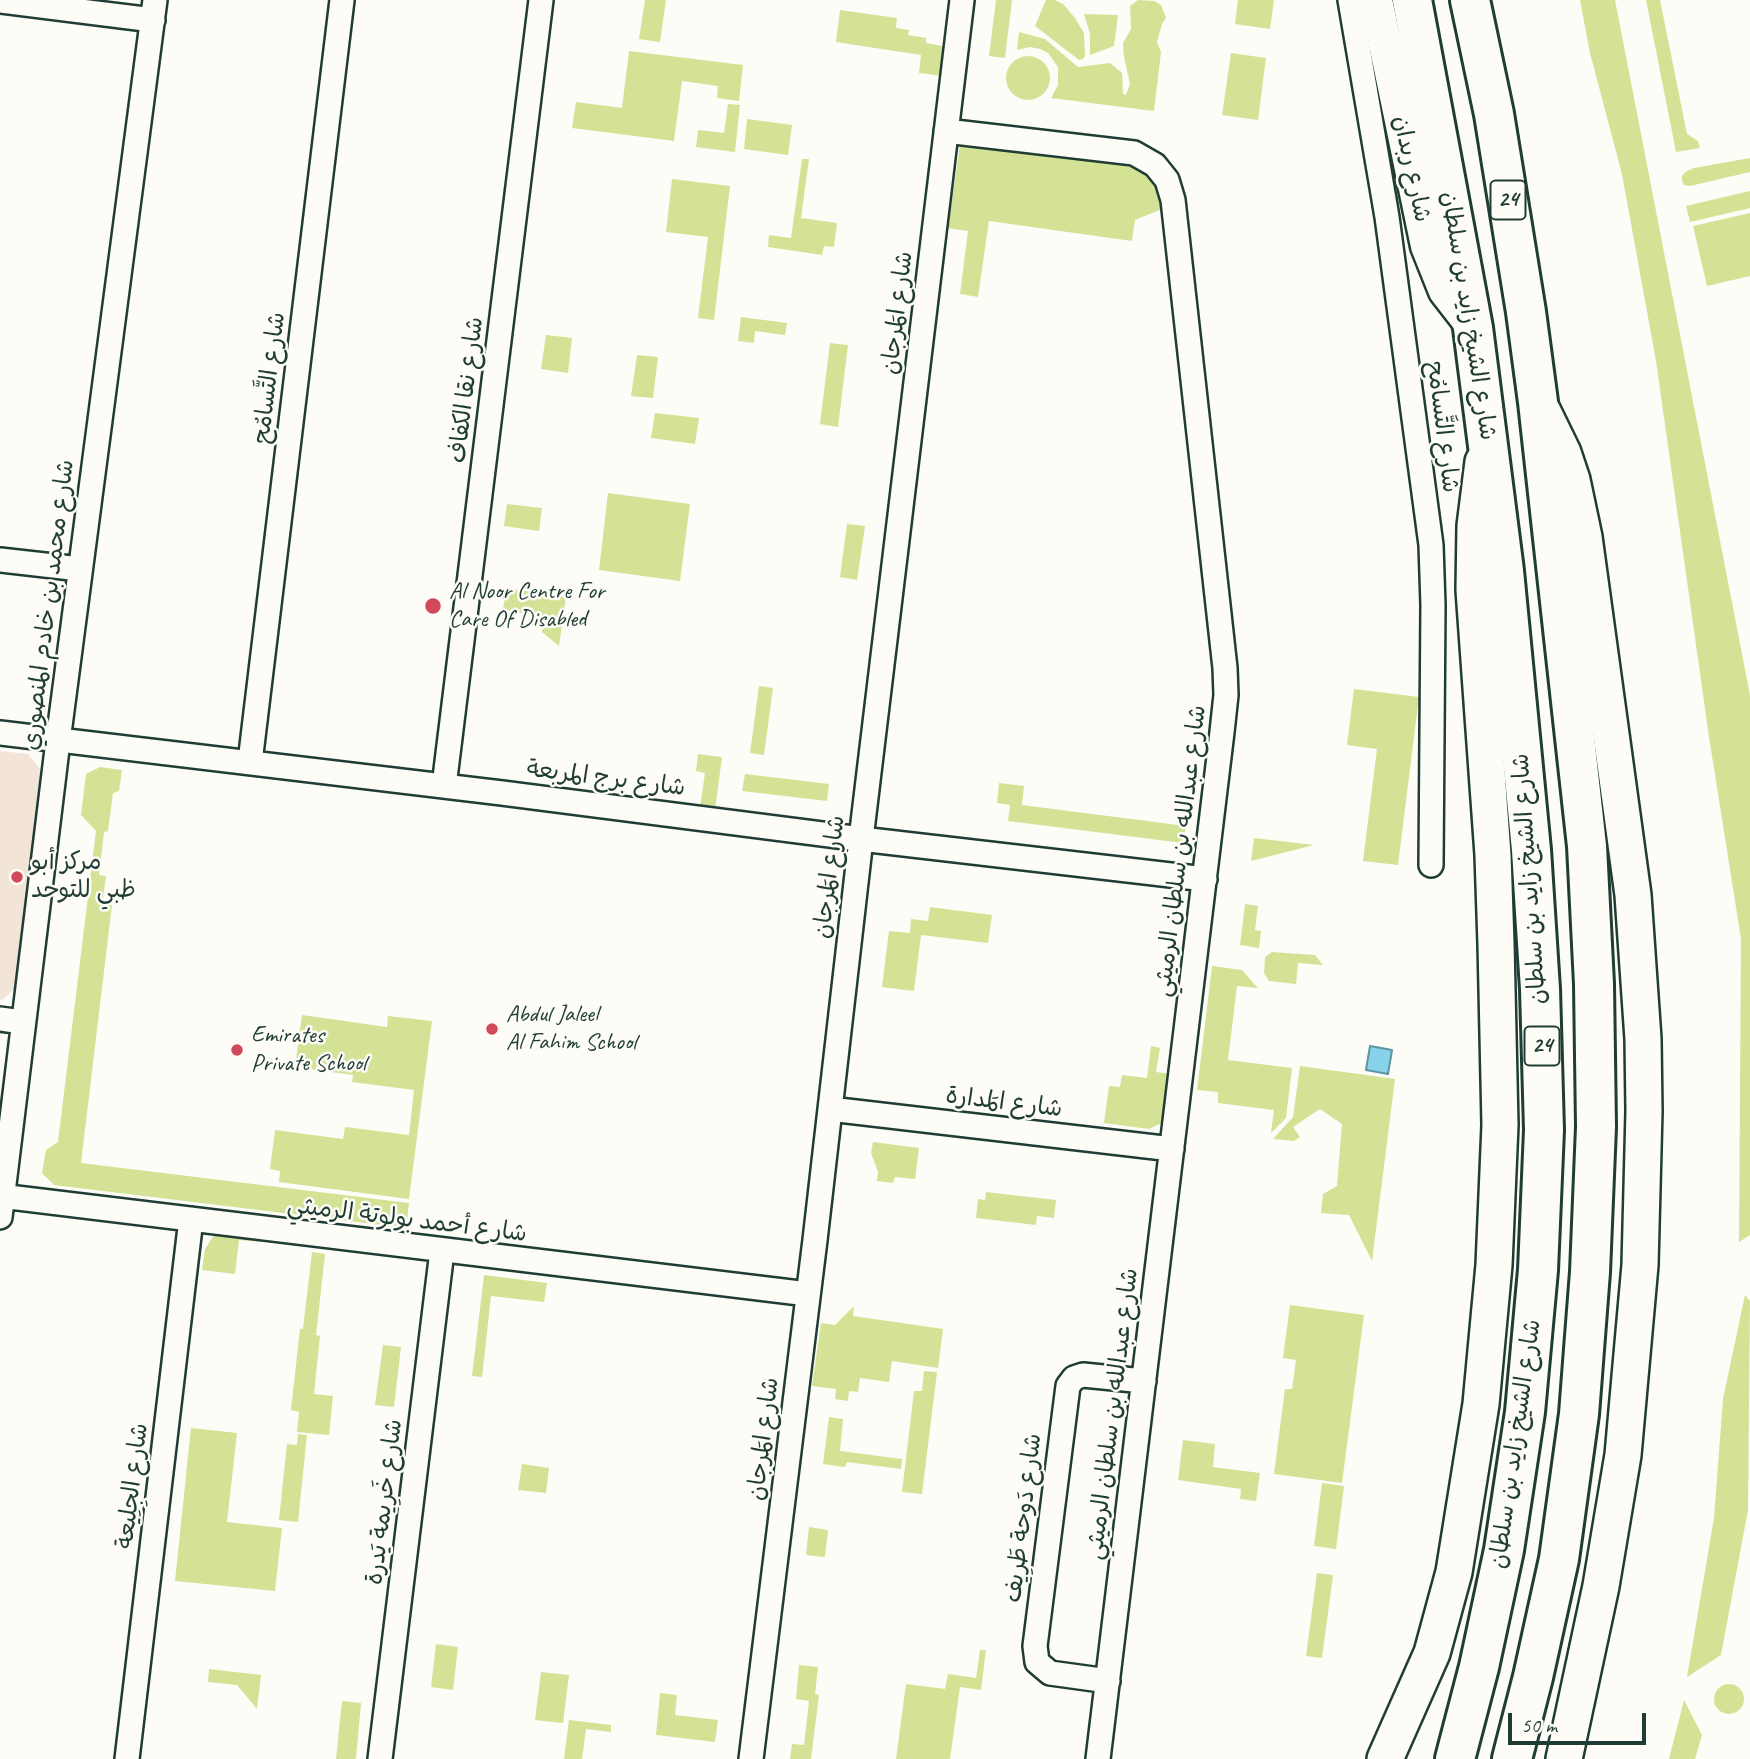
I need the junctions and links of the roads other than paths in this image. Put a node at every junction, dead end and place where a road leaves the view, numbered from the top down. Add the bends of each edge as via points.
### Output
1 (342, 0) edge
2 (541, 0) edge
3 (962, 0) edge
4 (1350, 0) edge
5 (1376, 0) edge
6 (1412, 0) edge
7 (1470, 0) edge
8 (0, 1) edge
9 (154, 10) edge
10 (946, 131) junction
11 (1473, 328) junction
12 (1538, 402) junction
13 (1487, 434) junction
14 (0, 560) edge
15 (80, 569) junction
16 (0, 733) edge
17 (58, 741) junction
18 (250, 762) junction
19 (444, 786) junction
20 (861, 839) junction
21 (1431, 865) dead end
22 (1205, 880) junction
23 (11, 1020) edge
24 (830, 1109) junction
25 (1172, 1149) junction
26 (1, 1203) edge
27 (191, 1219) junction
28 (442, 1251) junction
29 (808, 1294) junction
30 (1144, 1381) junction
31 (1432, 1653) junction
32 (1108, 1681) junction
33 (127, 1759) edge
34 (380, 1759) edge
35 (751, 1759) edge
36 (1098, 1759) edge
37 (1385, 1759) edge
38 (1402, 1759) edge
39 (1455, 1759) edge
40 (1512, 1759) edge
41 (1564, 1759) edge

1 - 18 street, شارع التَّسامُح
2 - 19 street, شارع نقا الكفاف
3 - 10 street, شارع المَرجان
4 - 21 street, شارع التَّسامُح via 1387,218 1431,545
5 - 11 main road, شارع ربدان via 1426,246 1446,291
6 - 11 highway, شارع الشيخ زايد بن سلطان / 24
7 - 12 highway, 24 via 1494,114
8 - 9 street
9 - 15 street, شارع محمد بن خادم المنصوري
10 - 20 street, شارع المَرجان
10 - 22 street, شارع عبدالله بن سلطان الرميثي via 1134,153 1161,172 1171,190 1226,674
11 - 13 highway, شارع الشيخ زايد بن سلطان / 24
12 - 40 highway, 24 via 1587,846 1596,1127 1579,1414 1559,1559
12 - 41 main road via 1566,462 1580,509 1633,895 1643,1063 1643,1188 1630,1398 1608,1548
13 - 31 main road via 1475,526 1474,590 1496,944 1497,1206 1481,1404 1456,1561
13 - 39 highway, شارع الشيخ زايد بن سلطان / 24 via 1531,850 1544,1130 1525,1412 1504,1550
14 - 15 street
15 - 17 street, شارع محمد بن خادم المنصوري
16 - 17 street, شارع برج المربعة
17 - 18 street, شارع برج المربعة
17 - 23 street, شارع محمد بن خادم المنصوري
18 - 19 street, شارع برج المربعة
19 - 20 street, شارع برج المربعة
20 - 22 street, شارع برج المربعة
20 - 24 street, شارع المَرجان
22 - 25 street, شارع عبدالله بن سلطان الرميثي
23 - 26 street, شارع محمد بن خادم المنصوري
24 - 25 street, شارع المَدارة
24 - 29 street, شارع المَرجان
25 - 30 street, شارع عبدالله بن سلطان الرميثي
26 - 27 street, شارع أحمد بولوتة الرميثي
27 - 28 street, شارع أحمد بولوتة الرميثي
27 - 33 street, شارع الجِلِيعة
28 - 29 street, شارع أحمد بولوتة الرميثي
28 - 34 street, شارع خَرِيمة يَدرة
29 - 35 street, شارع المَرجان
30 - 32 street, شارع عبدالله بن سلطان الرميثي
30 - 32 street, شارع دَوحة طَرِيف via 1083,1375 1068,1386 1035,1646 1037,1662 1050,1673
31 - 37 main road
31 - 38 main road
32 - 36 street, شارع عبدالله بن سلطان الرميثي

